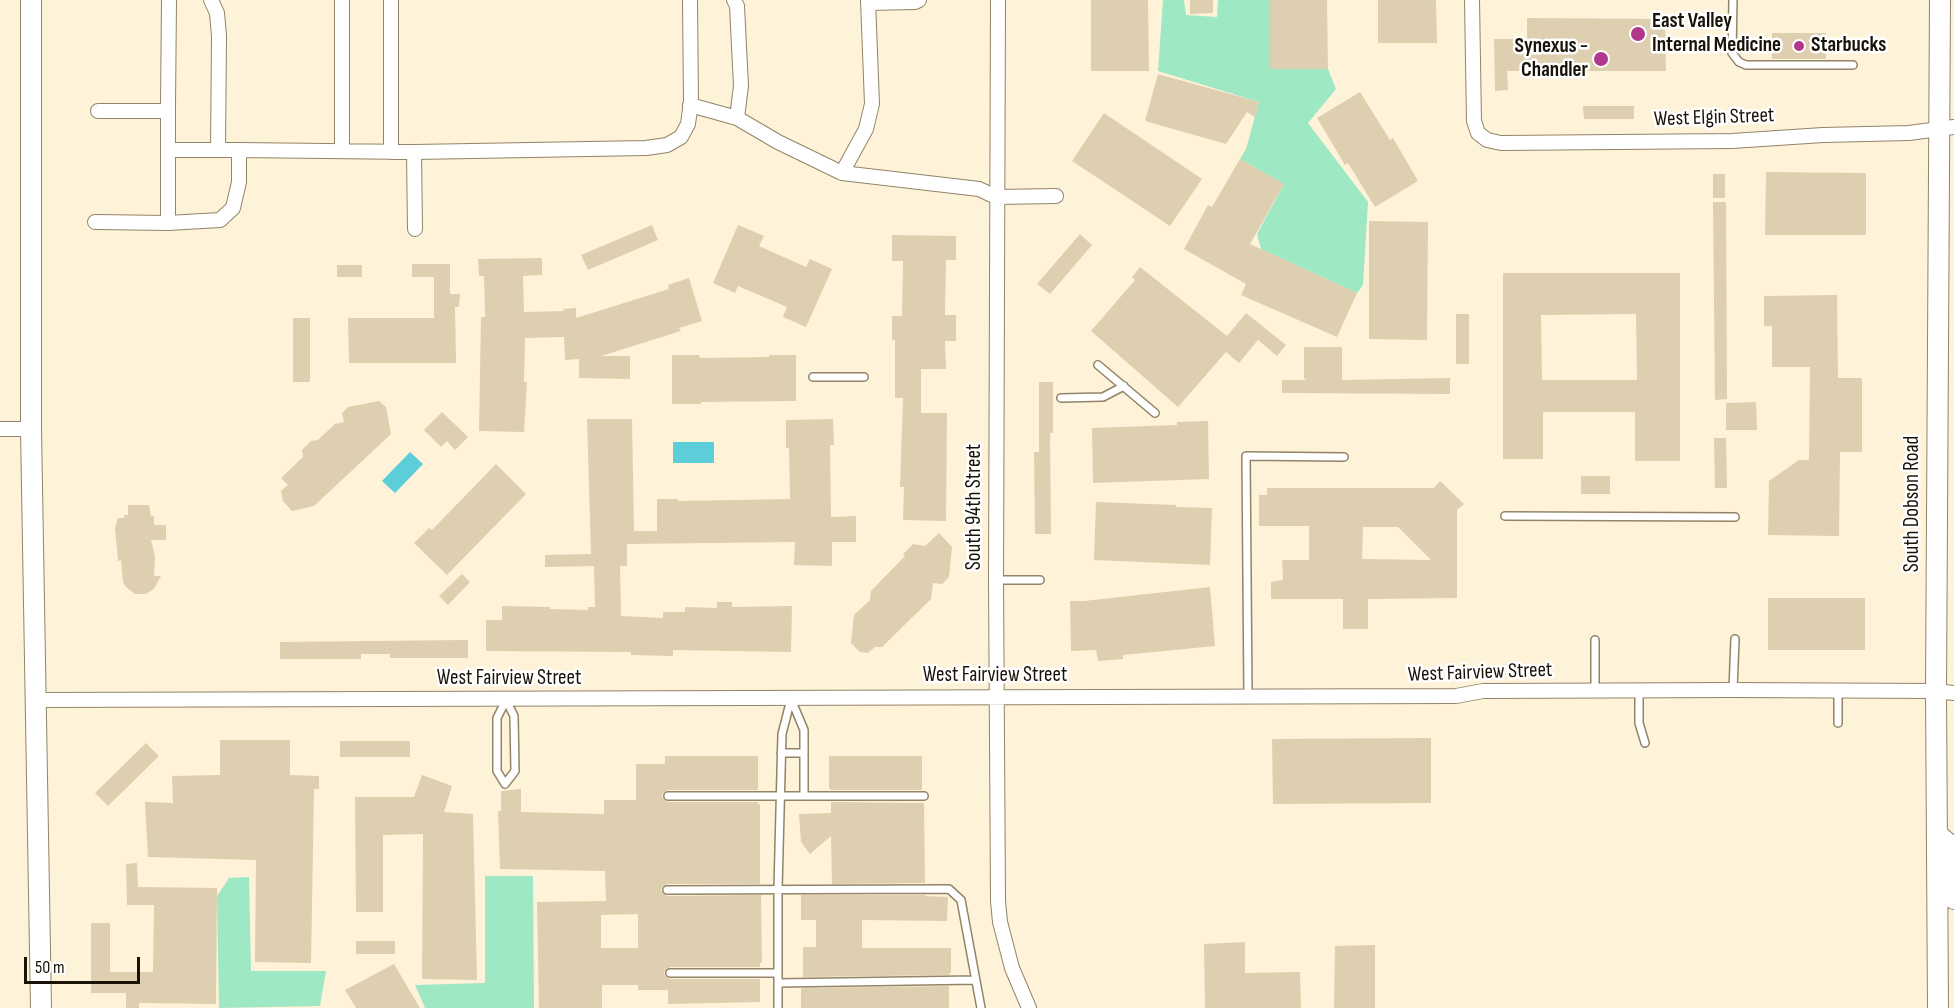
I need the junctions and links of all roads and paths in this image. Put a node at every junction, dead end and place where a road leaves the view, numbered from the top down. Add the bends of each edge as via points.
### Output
1 (31, 0) edge
2 (169, 0) edge
3 (212, 0) edge
4 (342, 0) edge
5 (391, 0) edge
6 (690, 0) edge
7 (734, 0) edge
8 (919, 0) edge
9 (998, 0) edge
10 (1473, 0) edge
11 (1733, 0) edge
12 (1940, 0) edge
13 (868, 2) edge
14 (1853, 65) dead end
15 (690, 105) junction
16 (98, 111) dead end
17 (168, 111) junction
18 (737, 118) junction
19 (1946, 128) edge
20 (168, 150) junction
21 (218, 150) junction
22 (239, 150) junction
23 (342, 151) junction
24 (391, 152) junction
25 (414, 152) junction
26 (842, 173) junction
27 (1056, 196) dead end
28 (996, 197) junction
29 (95, 222) dead end
30 (168, 223) junction
31 (415, 229) dead end
32 (1098, 365) dead end
33 (813, 378) dead end
34 (864, 378) dead end
35 (1124, 387) junction
36 (1061, 398) dead end
37 (1155, 413) dead end
38 (0, 429) edge
39 (31, 429) junction
40 (1344, 457) dead end
41 (1505, 516) dead end
42 (1735, 517) dead end
43 (996, 580) junction
44 (1040, 580) dead end
45 (1735, 639) dead end
46 (1595, 640) dead end
47 (1733, 690) junction
48 (1594, 691) junction
49 (1639, 691) junction
50 (1838, 691) junction
51 (1945, 692) edge
52 (997, 697) junction
53 (1248, 697) junction
54 (791, 699) junction
55 (35, 700) junction
56 (506, 700) junction
57 (1838, 723) dead end
58 (1645, 743) dead end
59 (781, 753) junction
60 (804, 753) junction
61 (668, 796) dead end
62 (780, 796) junction
63 (804, 796) junction
64 (924, 796) dead end
65 (1937, 834) junction
66 (667, 890) dead end
67 (778, 890) junction
68 (1954, 899) edge
69 (670, 973) dead end
70 (778, 973) junction
71 (975, 980) junction
72 (778, 983) junction
73 (41, 1008) edge
74 (778, 1008) edge
75 (981, 1008) edge
76 (1029, 1008) edge
77 (1938, 1008) edge

1 - 39 main road
2 - 17 street
3 - 21 street via 219,36
4 - 23 street
5 - 24 street
6 - 15 street
7 - 18 street via 741,86
8 - 13 street
9 - 28 street, South 94th Street
10 - 19 street, West Elgin Street via 1474,121 1478,134 1487,140 1732,141
11 - 14 lane via 1732,53 1738,62
12 - 19 main road, South Dobson Road
13 - 26 street via 872,104 866,129
15 - 18 street
15 - 25 street via 688,124 681,136 667,145
16 - 17 street
17 - 20 street
18 - 26 street
19 - 51 main road, South Dobson Road
20 - 21 street
20 - 30 street
21 - 22 street
22 - 23 street
22 - 30 street via 239,182 233,208 219,220
23 - 24 street
24 - 25 street
25 - 31 street
26 - 28 street via 980,189
27 - 28 street
28 - 43 street, South 94th Street
29 - 30 street
32 - 35 lane
33 - 34 lane
35 - 36 lane via 1103,397
35 - 37 lane
38 - 39 street
39 - 55 main road
40 - 53 lane via 1246,456
41 - 42 lane
43 - 44 lane
43 - 52 street, South 94th Street
45 - 47 lane
46 - 48 lane
47 - 49 street, West Fairview Street
47 - 50 street, West Fairview Street
48 - 49 street, West Fairview Street
48 - 53 street, West Fairview Street
49 - 58 lane via 1639,723
50 - 51 street, West Fairview Street
50 - 57 lane
51 - 65 main road, South Dobson Road
52 - 53 street, West Fairview Street
52 - 54 street, West Fairview Street
52 - 76 street, South 94th Street via 1000,922 1012,968
54 - 56 street, West Fairview Street
54 - 59 lane
54 - 60 lane via 804,730
55 - 56 street, West Fairview Street
55 - 73 main road
56 - 56 lane via 497,718 497,771 505,783 515,771 514,716
59 - 60 lane
59 - 62 lane
60 - 63 lane
61 - 62 lane
62 - 63 lane
62 - 67 lane
63 - 64 lane
65 - 68 main road via 1951,846
65 - 77 main road, South Dobson Road
66 - 67 lane
67 - 70 lane
67 - 71 lane via 949,890 961,900
69 - 70 lane
70 - 72 lane
71 - 72 lane
71 - 75 lane
72 - 74 lane

